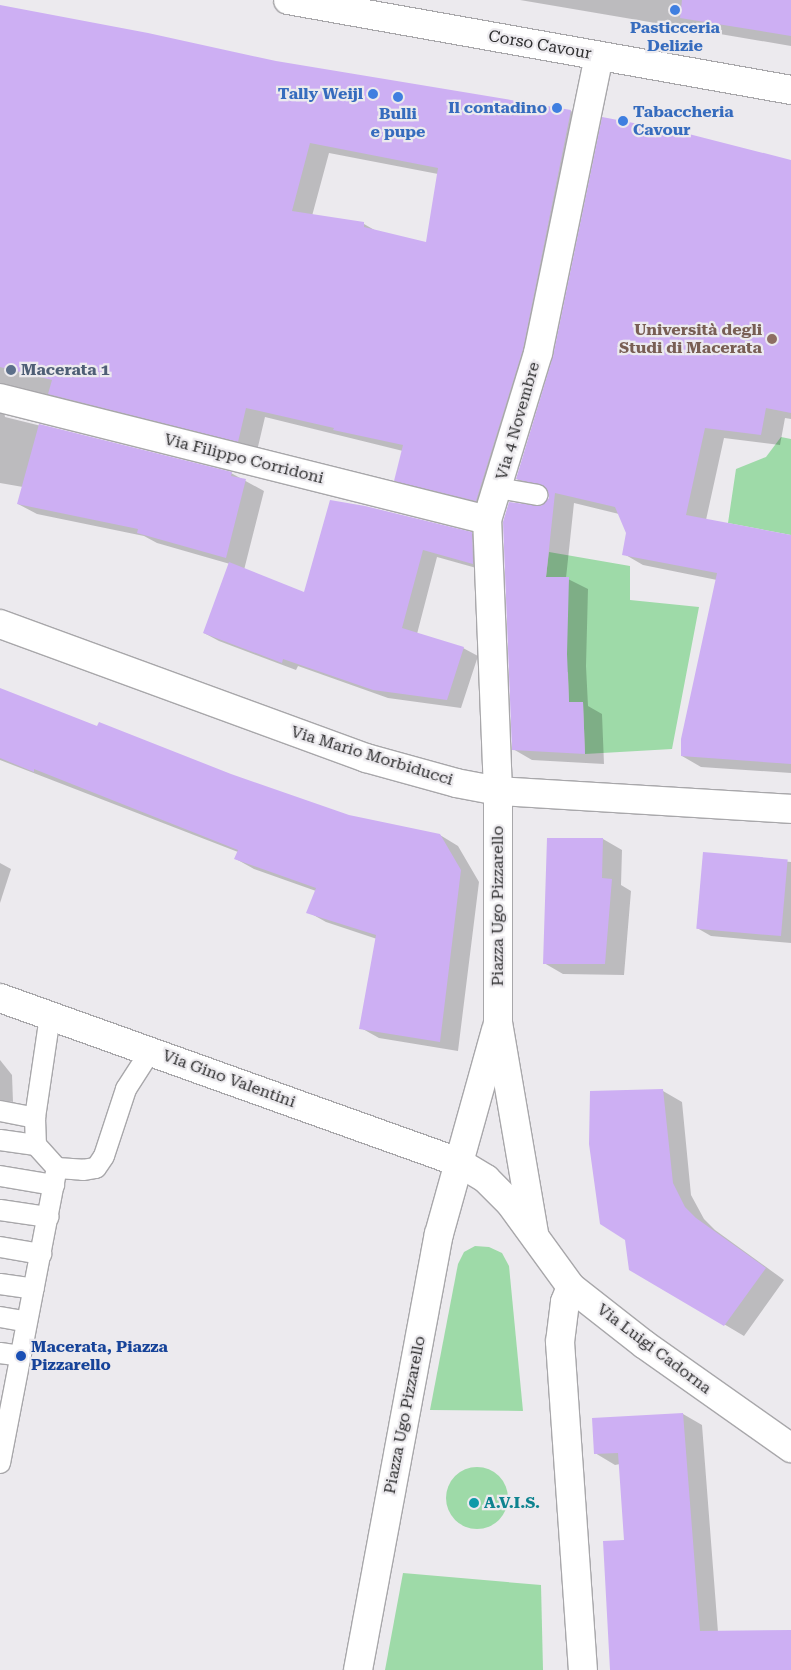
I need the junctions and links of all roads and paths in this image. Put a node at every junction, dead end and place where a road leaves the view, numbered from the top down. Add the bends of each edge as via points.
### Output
1 (288, 0) edge
2 (599, 56) junction
3 (791, 90) edge
4 (0, 398) edge
5 (498, 488) junction
6 (537, 495) dead end
7 (487, 520) junction
8 (0, 624) edge
9 (498, 791) junction
10 (791, 809) edge
11 (0, 998) edge
12 (50, 1016) junction
13 (498, 1022) junction
14 (150, 1050) junction
15 (0, 1112) edge
16 (34, 1118) junction
17 (0, 1140) edge
18 (36, 1145) junction
19 (458, 1162) junction
20 (0, 1176) edge
21 (56, 1176) junction
22 (0, 1210) edge
23 (48, 1217) junction
24 (534, 1233) junction
25 (0, 1247) edge
26 (41, 1254) junction
27 (0, 1284) edge
28 (571, 1287) junction
29 (34, 1289) junction
30 (0, 1317) edge
31 (28, 1322) junction
32 (0, 1353) edge
33 (21, 1356) junction
34 (791, 1448) edge
35 (0, 1463) edge
36 (358, 1670) edge
37 (583, 1670) edge

1 - 2 street, Corso Cavour
2 - 3 street, Corso Cavour
2 - 5 street, Via 4 Novembre via 538,353
4 - 7 street, Via Filippo Corridoni
5 - 6 lane
5 - 7 street, Via 4 Novembre
7 - 9 street, Via 4 Novembre
8 - 9 street, Via Mario Morbiducci via 366,758
9 - 10 street, Via Mario Morbiducci
9 - 13 street, Piazza Ugo Pizzarello
11 - 12 street, Via Gino Valentini
12 - 14 street, Via Gino Valentini
12 - 16 lane
13 - 19 street, Piazza Ugo Pizzarello
13 - 24 street, Piazza Ugo Pizzarello
14 - 19 street, Via Gino Valentini
14 - 21 lane via 126,1089 104,1156 96,1168
15 - 16 lane
16 - 18 lane
17 - 18 lane
18 - 21 lane
19 - 24 street via 486,1179
19 - 36 street, Piazza Ugo Pizzarello via 439,1234
20 - 21 lane
21 - 23 lane
22 - 23 lane
23 - 26 lane
24 - 28 street, Via Luigi Cadorna
25 - 26 lane
26 - 29 lane
27 - 29 lane
28 - 34 street, Via Luigi Cadorna via 644,1345
28 - 37 street via 565,1302 560,1342
29 - 31 lane
30 - 31 lane
31 - 33 lane
32 - 33 lane
33 - 35 lane

